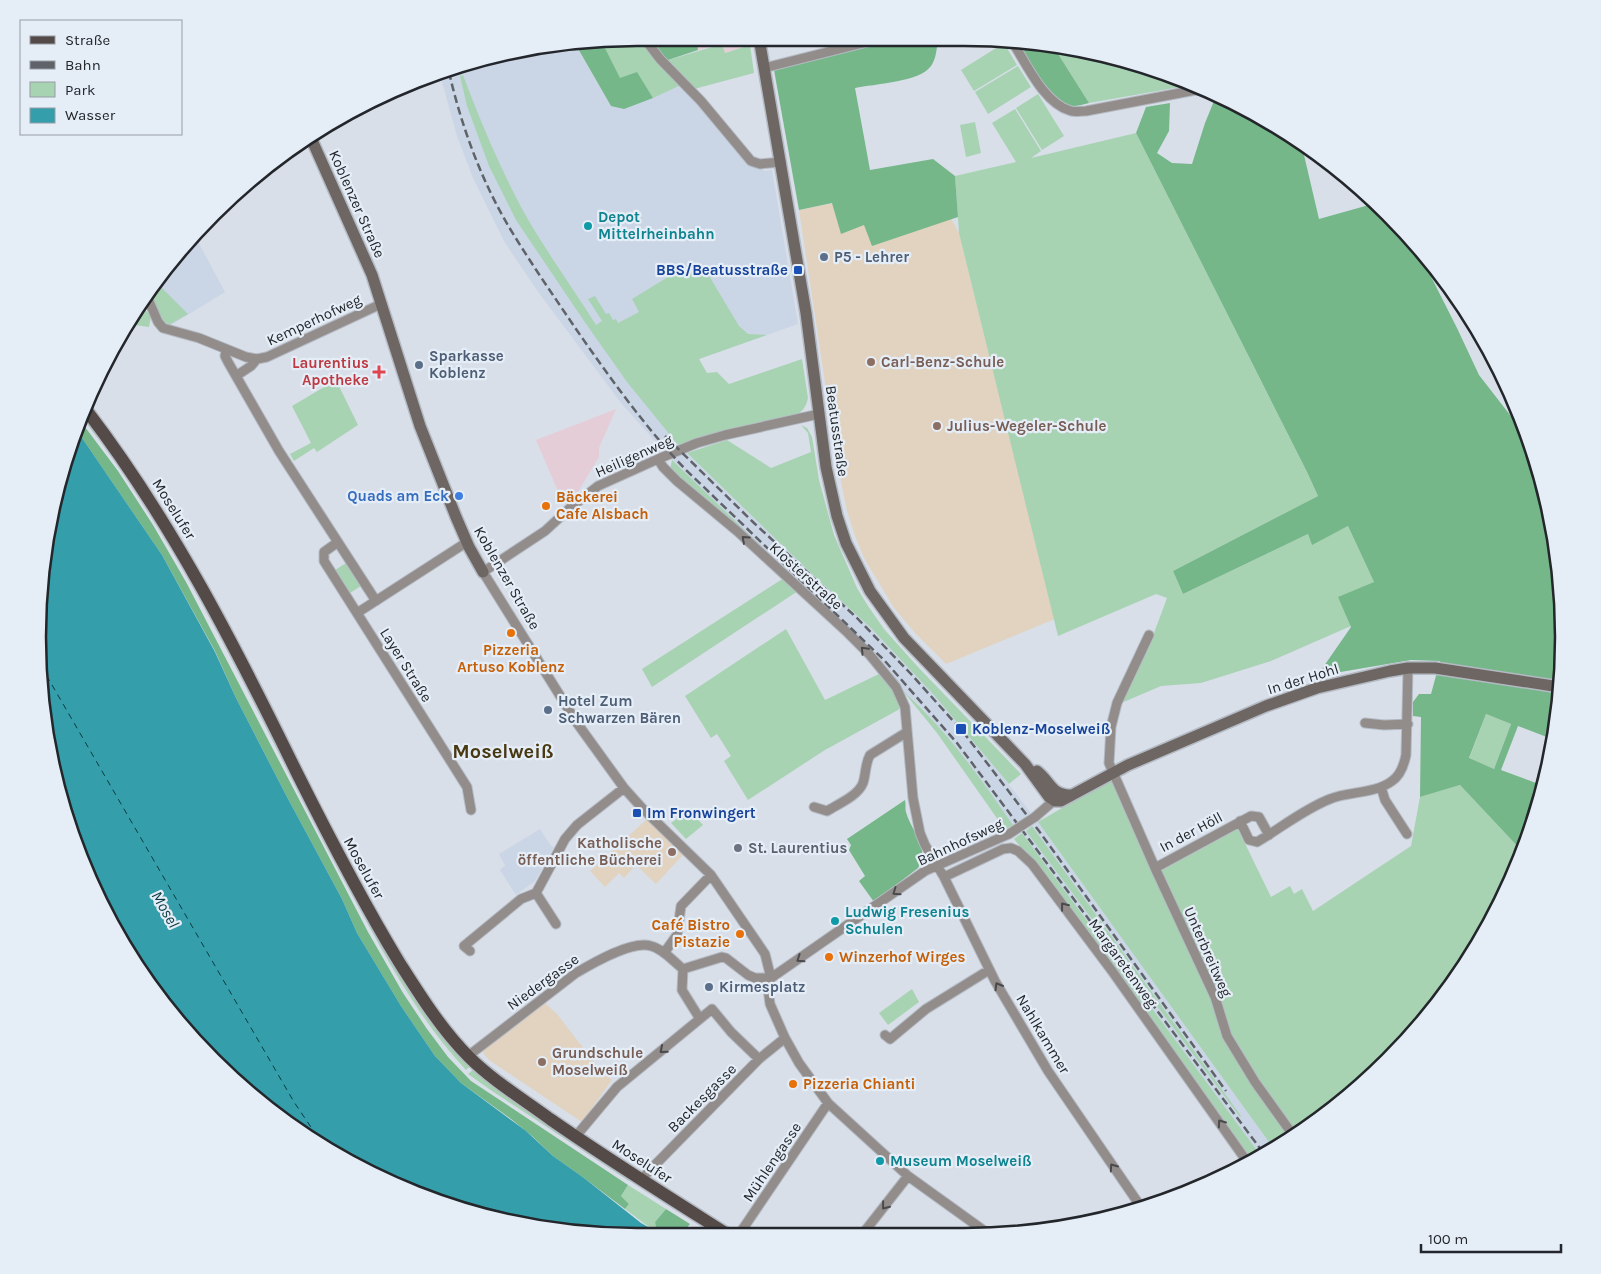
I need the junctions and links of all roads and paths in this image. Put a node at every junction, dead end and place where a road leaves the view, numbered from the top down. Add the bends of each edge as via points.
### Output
1 (650, 46) edge
2 (760, 46) edge
3 (851, 46) edge
4 (1018, 49) edge
5 (764, 68) junction
6 (1190, 91) edge
7 (313, 143) edge
8 (781, 162) junction
9 (150, 303) edge
10 (381, 304) junction
11 (226, 349) junction
12 (257, 359) junction
13 (236, 376) junction
14 (819, 414) junction
15 (90, 415) edge
16 (658, 458) junction
17 (338, 542) junction
18 (467, 542) junction
19 (483, 572) junction
20 (376, 601) junction
21 (357, 613) junction
22 (1149, 635) dead end
23 (1408, 668) junction
24 (1552, 686) edge
25 (1365, 722) dead end
26 (1408, 724) junction
27 (907, 732) junction
28 (1112, 772) junction
29 (1381, 787) junction
30 (624, 788) junction
31 (1055, 796) junction
32 (814, 807) dead end
33 (471, 810) dead end
34 (1240, 821) junction
35 (1407, 834) dead end
36 (1269, 835) junction
37 (937, 866) junction
38 (1155, 868) junction
39 (711, 875) junction
40 (944, 877) junction
41 (536, 893) junction
42 (556, 924) dead end
43 (470, 951) dead end
44 (664, 953) junction
45 (683, 969) junction
46 (989, 970) junction
47 (771, 978) junction
48 (700, 1019) junction
49 (886, 1035) dead end
50 (785, 1038) junction
51 (468, 1056) junction
52 (759, 1059) junction
53 (828, 1103) junction
54 (1289, 1130) edge
55 (576, 1136) junction
56 (1244, 1157) edge
57 (908, 1176) junction
58 (642, 1180) junction
59 (1137, 1201) edge
60 (979, 1227) edge
61 (717, 1228) edge
62 (743, 1228) edge
63 (867, 1228) edge

1 - 8 street via 751,161 760,164
2 - 5 street, Beatusstraße
3 - 5 street
4 - 6 street via 1045,93 1057,105 1072,112
5 - 8 street, Beatusstraße
7 - 10 street, Koblenzer Straße via 372,275
8 - 14 street, Beatusstraße
9 - 11 street, Kemperhofweg via 163,328
10 - 12 street, Kemperhofweg via 275,354
10 - 18 street, Koblenzer Straße via 420,426
11 - 12 street, Kemperhofweg
11 - 13 street via 226,358
12 - 13 street, Kemperhofweg
13 - 17 street via 279,451
14 - 16 street, Heiligenweg via 724,435
14 - 31 street, Beatusstraße via 837,516 855,564 870,591 904,638 1026,764 1047,795
15 - 51 main road, Moselufer via 118,452 184,555 332,844 384,936 426,1006
16 - 19 street, Heiligenweg via 598,486 545,531
27 -> 16 street, Klosterstraße via 905,706 896,687 869,654 737,531 665,470
17 - 20 street
17 - 21 street, Layer Straße via 324,552 323,558
18 - 19 street, Koblenzer Straße
18 - 20 street
19 - 30 street, Koblenzer Straße via 577,723
20 - 21 street
21 - 33 street, Layer Straße via 467,787
22 - 28 street, Unterbreitweg via 1112,719 1109,762
23 - 24 street, In der Hohl via 1435,668
23 - 26 street, In der Höll
23 - 28 street, In der Hohl via 1317,688 1266,706
25 - 26 street
26 - 29 street, In der Höll via 1402,769 1391,782
27 - 32 street via 870,755 858,790 827,811
27 - 37 street, Klosterstraße via 913,798 920,832
28 - 31 street, In der Hohl via 1061,801
28 - 38 street, Unterbreitweg
29 - 35 street
29 - 36 street, In der Höll via 1328,800
30 - 39 street, Koblenzer Straße
30 - 41 street via 577,825 565,839
31 - 37 street, Bahnhofsweg, bridge via 1035,818 1009,834
34 - 36 street, In der Höll via 1251,816 1259,817
34 - 36 street, In der Höll via 1252,841 1257,842
34 - 38 street, In der Höll
37 - 40 street, Nahlkammer
37 -> 47 street, Bahnhofsweg via 925,871
38 - 54 street, Unterbreitweg via 1215,997 1227,1036
39 - 44 street via 681,906 678,935
39 - 47 street, Koblenzer Straße via 765,954
40 - 46 street, Nahlkammer
56 -> 40 street, Margaretenweg via 1112,970 1022,854 1014,848 1003,849
41 - 42 street
41 - 43 street via 522,898 464,946
44 - 45 street
44 - 51 street, Niedergasse via 653,946 638,945 591,964
45 - 47 street via 722,957 748,975
45 - 48 street via 682,990
46 - 49 street via 926,1009 890,1039
59 -> 46 street, Nahlkammer via 1052,1078
47 - 50 street, Koblenzer Straße via 769,1001
48 - 52 street via 712,1009
48 -> 55 street via 617,1087
50 - 52 street, Backesgasse
50 - 53 street, Koblenzer Straße
51 - 55 main road, Moselufer
52 - 58 street, Backesgasse
53 - 57 street, Koblenzer Straße
53 - 62 street, Mühlengasse
55 - 58 main road, Moselufer
57 - 60 street, Koblenzer Straße
57 -> 63 street
58 - 61 main road, Moselufer

